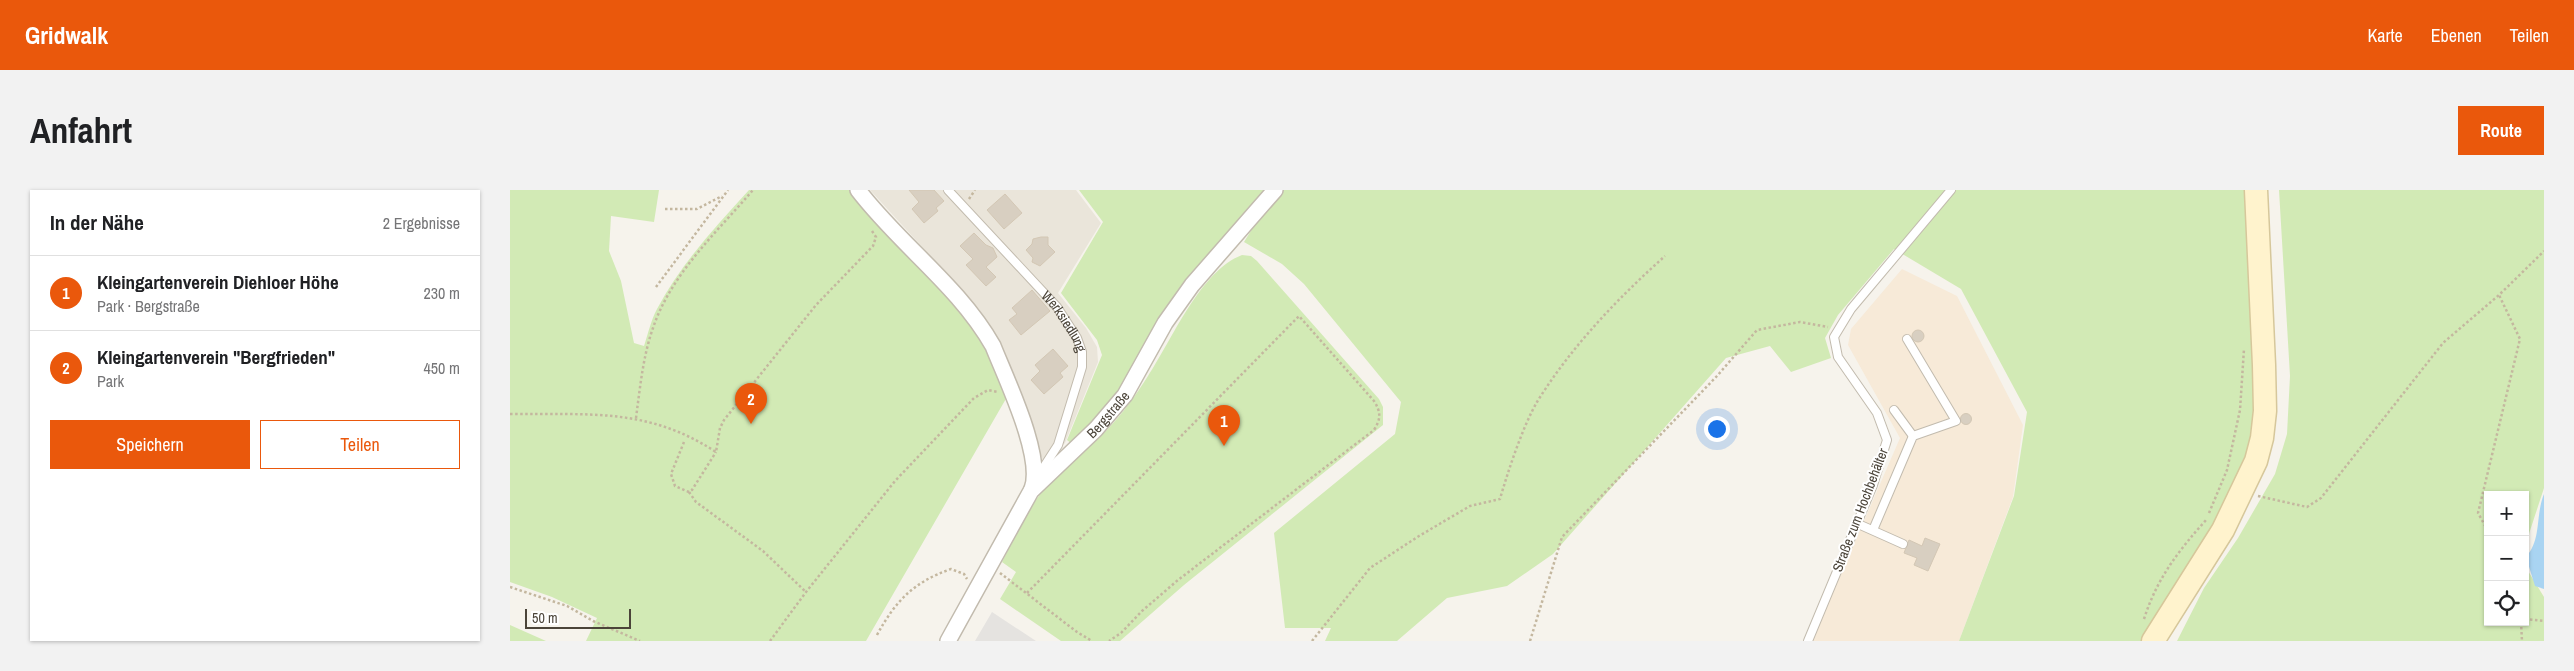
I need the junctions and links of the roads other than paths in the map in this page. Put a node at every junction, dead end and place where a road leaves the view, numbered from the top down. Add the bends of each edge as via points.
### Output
1 (858, 190) edge
2 (948, 190) edge
3 (1274, 190) edge
4 (1951, 190) edge
5 (2256, 190) edge
6 (1907, 339) dead end
7 (1894, 410) dead end
8 (1913, 436) junction
9 (1033, 486) junction
10 (1856, 524) junction
11 (1872, 530) junction
12 (1903, 544) dead end
13 (2147, 633) edge
14 (948, 641) edge
15 (1808, 641) edge

1 - 9 street via 979,322 993,346 1033,456
2 - 9 lane, Werksiedlung via 1057,307 1082,352 1081,375 1058,445
3 - 9 street, Bergstraße via 1192,285 1165,323 1126,395 1096,429
4 - 10 lane, Straße zum Hochbehälter via 1851,309 1834,338 1838,357 1877,414 1887,440
5 - 13 main road via 2265,411 2262,438 2256,461 2223,530
6 - 8 lane via 1956,421
7 - 8 lane
8 - 11 lane
9 - 14 street, Bergstraße
10 - 11 lane
10 - 15 lane, Straße zum Hochbehälter
11 - 12 lane

